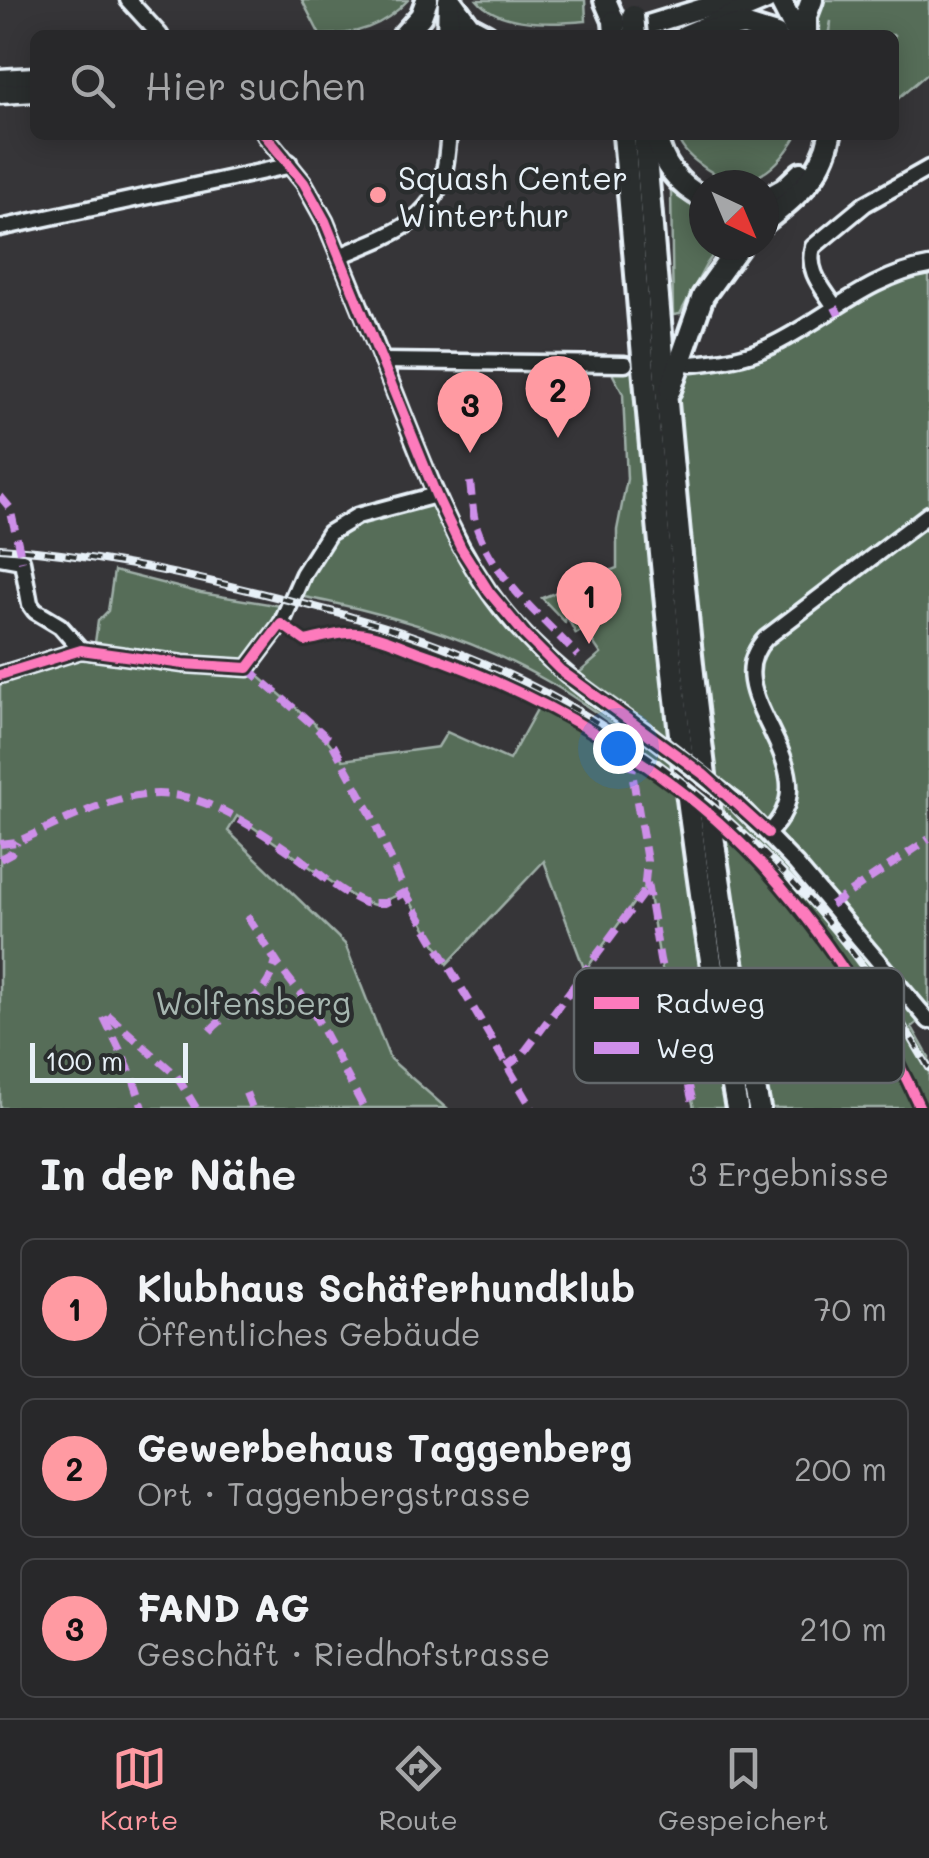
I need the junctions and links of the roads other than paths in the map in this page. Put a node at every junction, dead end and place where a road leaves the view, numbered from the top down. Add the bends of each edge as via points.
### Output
1 (128, 0) edge
2 (427, 0) edge
3 (435, 0) edge
4 (450, 0) edge
5 (729, 0) edge
6 (768, 0) edge
7 (780, 0) edge
8 (812, 0) edge
9 (619, 18) edge
10 (155, 30) edge
11 (408, 30) edge
12 (436, 30) edge
13 (448, 30) edge
14 (477, 30) edge
15 (697, 30) edge
16 (710, 30) edge
17 (760, 30) edge
18 (783, 30) edge
19 (795, 30) edge
20 (806, 30) edge
21 (30, 77) edge
22 (0, 79) edge
23 (30, 92) edge
24 (0, 94) edge
25 (269, 140) edge
26 (447, 140) edge
27 (624, 140) edge
28 (644, 140) edge
29 (658, 140) edge
30 (816, 140) edge
31 (829, 140) edge
32 (289, 162) junction
33 (929, 168) edge
34 (689, 189) edge
35 (779, 192) edge
36 (779, 209) edge
37 (0, 228) edge
38 (339, 256) junction
39 (728, 260) edge
40 (929, 266) edge
41 (835, 307) junction
42 (382, 361) junction
43 (625, 364) dead end
44 (691, 364) dead end
45 (666, 401) junction
46 (436, 494) junction
47 (929, 514) edge
48 (0, 556) edge
49 (81, 650) junction
50 (0, 675) edge
51 (768, 832) junction
52 (712, 968) edge
53 (733, 968) edge
54 (884, 968) edge
55 (904, 991) edge
56 (929, 1020) edge
57 (733, 1083) edge
58 (753, 1083) edge
59 (737, 1108) edge
60 (758, 1108) edge

1 - 10 street
2 - 11 highway
3 - 12 highway
4 - 13 highway
4 - 14 highway
5 - 9 main road via 653,25
6 - 15 main road
6 - 18 highway
7 - 19 highway
8 - 20 highway
16 - 17 highway
21 - 22 main road
23 - 24 main road
25 - 32 street
26 - 38 street via 440,184 420,215 392,235
27 - 52 highway via 677,726
28 - 45 highway
29 - 34 highway via 668,167
30 - 35 highway via 801,173
31 - 36 highway via 809,183
32 - 37 street
32 - 38 street
33 - 41 street via 866,204 813,247 813,273
38 - 42 street
39 - 45 highway via 698,308
40 - 41 street via 879,282
41 - 44 street via 769,347
42 - 43 street
42 - 46 street
45 - 53 highway via 704,781
46 - 49 street via 358,516 329,532 281,624 248,668
46 - 51 street, bridge via 472,564 525,635
47 - 51 street via 766,638 752,657 753,686 790,784 786,811
48 - 49 street via 22,561 35,612 60,626
49 - 50 street
51 - 54 street
55 - 56 street
57 - 59 highway
58 - 60 highway

